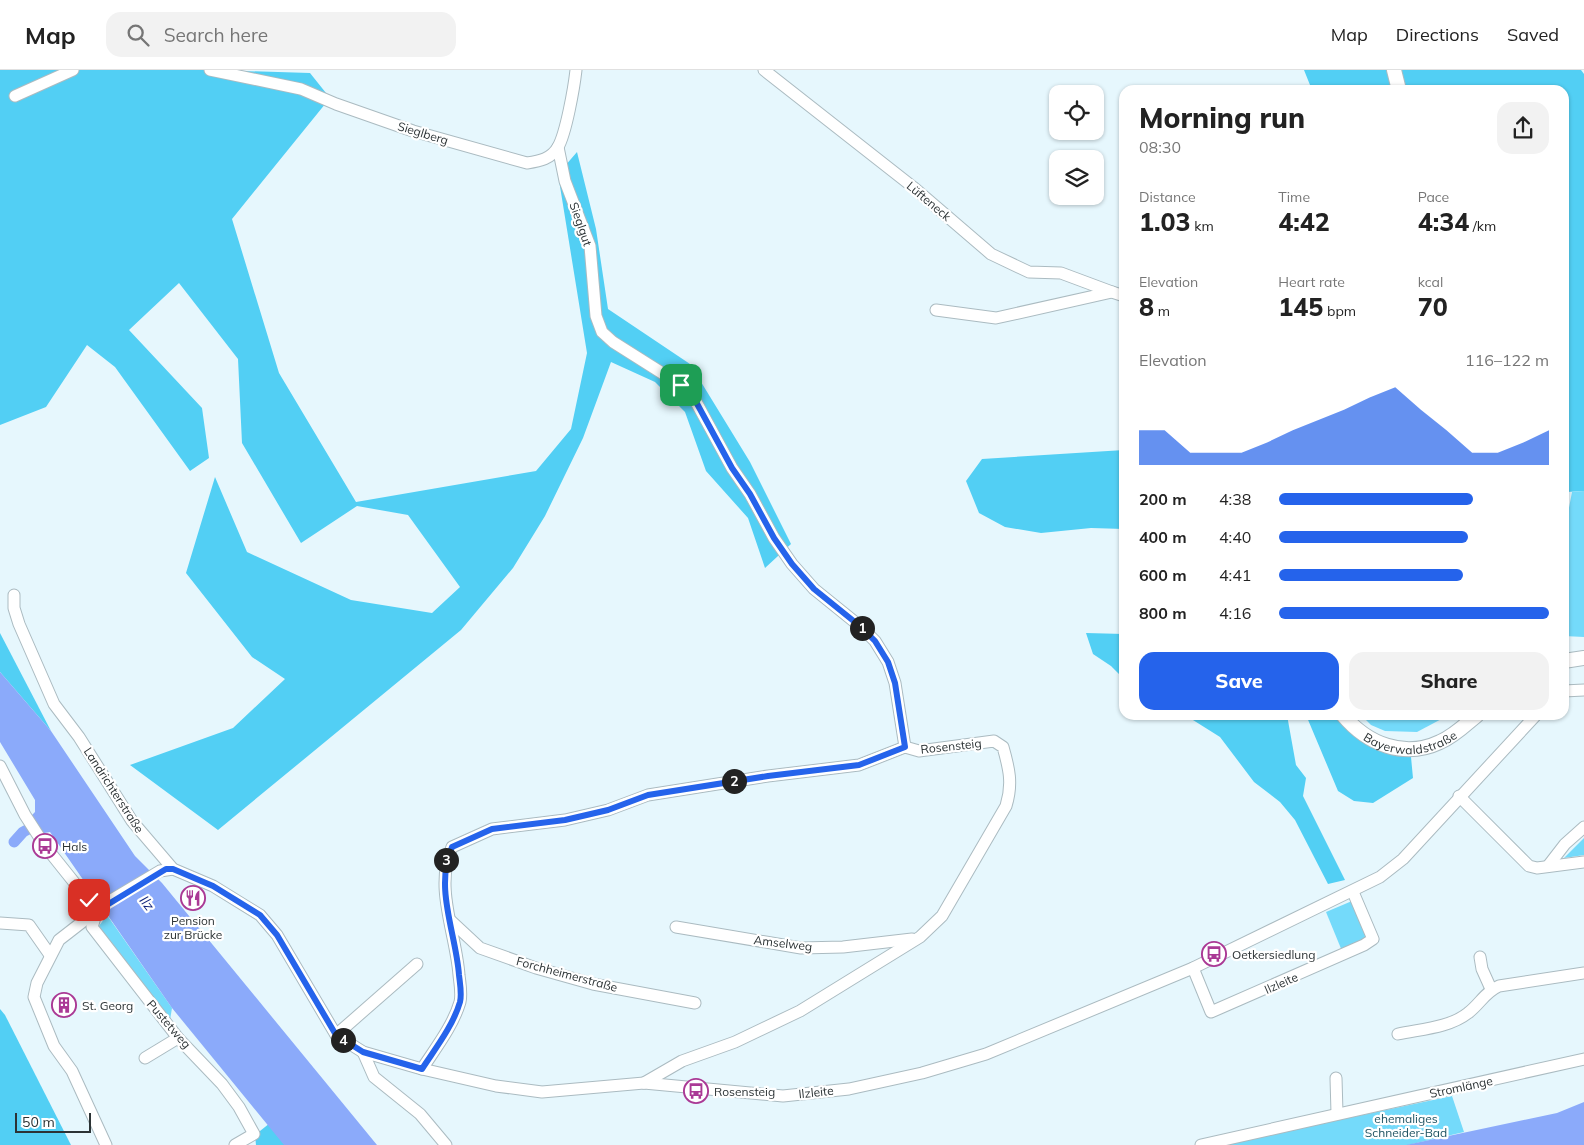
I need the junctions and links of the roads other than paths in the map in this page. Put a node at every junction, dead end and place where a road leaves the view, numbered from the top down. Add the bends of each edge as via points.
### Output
1 (74, 70) edge
2 (210, 70) edge
3 (576, 70) edge
4 (764, 70) edge
5 (1394, 70) edge
6 (1398, 85) edge
7 (15, 96) dead end
8 (558, 147) junction
9 (1112, 292) junction
10 (1119, 294) edge
11 (936, 310) dead end
12 (14, 595) dead end
13 (1584, 658) edge
14 (1569, 660) edge
15 (1584, 690) edge
16 (1569, 691) edge
17 (1349, 720) edge
18 (1470, 720) edge
19 (1531, 720) edge
20 (905, 747) junction
21 (0, 766) edge
22 (1459, 796) junction
23 (1584, 827) edge
24 (1584, 862) edge
25 (1548, 866) junction
26 (173, 869) junction
27 (1353, 892) junction
28 (97, 911) junction
29 (451, 921) junction
30 (0, 923) edge
31 (676, 927) dead end
32 (920, 938) junction
33 (50, 955) junction
34 (1480, 957) dead end
35 (417, 964) dead end
36 (1193, 968) junction
37 (1584, 973) edge
38 (1491, 989) junction
39 (695, 1003) dead end
40 (1398, 1034) dead end
41 (336, 1035) junction
42 (178, 1038) junction
43 (363, 1052) junction
44 (145, 1058) dead end
45 (1584, 1059) edge
46 (422, 1069) junction
47 (1336, 1078) dead end
48 (644, 1083) junction
49 (1337, 1113) junction
50 (106, 1145) edge
51 (235, 1145) edge
52 (446, 1145) edge
53 (1201, 1145) edge

1 - 7 street
2 - 8 street, Sieglberg via 301,89 413,131 527,163 542,161
3 - 8 street
4 - 9 street, Lüfteneck via 913,187 991,254 1029,272 1061,274
5 - 6 main road
8 - 20 street, Sieglgut via 565,181 590,246 596,316 602,332 681,385 695,400 732,468 792,564 814,589 875,641 888,662 895,683
9 - 10 street, Lüfteneck
9 - 11 street via 996,318
12 - 26 street, Landrichterstraße via 19,624 54,704 132,821
13 - 14 main road
15 - 16 street
17 - 18 main road, Bayerwaldstraße via 1369,738 1391,748 1410,749 1440,742
19 - 22 street, Ilzleite
20 - 29 street via 859,765 648,795 608,810 565,820 492,829 452,847 446,862 444,888
20 - 32 street, Rosensteig via 919,751 994,741 1003,747 1011,774 1011,792 1002,814 942,916
21 - 28 street via 39,836
22 - 25 street via 1522,861 1533,868
22 - 27 street, Ilzleite via 1404,858
23 - 25 street
24 - 25 street
26 - 28 street via 160,871
26 - 41 street, Landrichterstraße via 213,886 260,915 277,935
27 - 36 street, Ilzleite
27 - 36 street, Ilzleite via 1373,940 1364,945 1211,1012
28 - 33 street via 59,940
28 - 42 street, Pustetweg via 92,927
29 - 39 street, Forchheimerstraße via 480,948 536,968 593,984
29 - 46 street via 460,1002 446,1032
30 - 33 street via 29,925
31 - 32 street, Amselweg via 800,948 843,948
32 - 48 street, Rosensteig via 800,1011 735,1042 682,1060
33 - 50 street via 34,997 54,1046 72,1071
34 - 38 street
35 - 41 street
36 - 48 street, Ilzleite via 986,1054 922,1073 848,1089 784,1096
37 - 38 street
38 - 40 street via 1457,1020
41 - 43 street, Landrichterstraße
42 - 44 street
42 - 51 street, Pustetweg via 222,1084 254,1134
43 - 46 street, Ilzleite
43 - 52 street via 374,1077 420,1114
45 - 49 street, Stromlänge
46 - 48 street, Ilzleite via 496,1086 542,1092
47 - 49 street
49 - 53 street, Stromlänge

